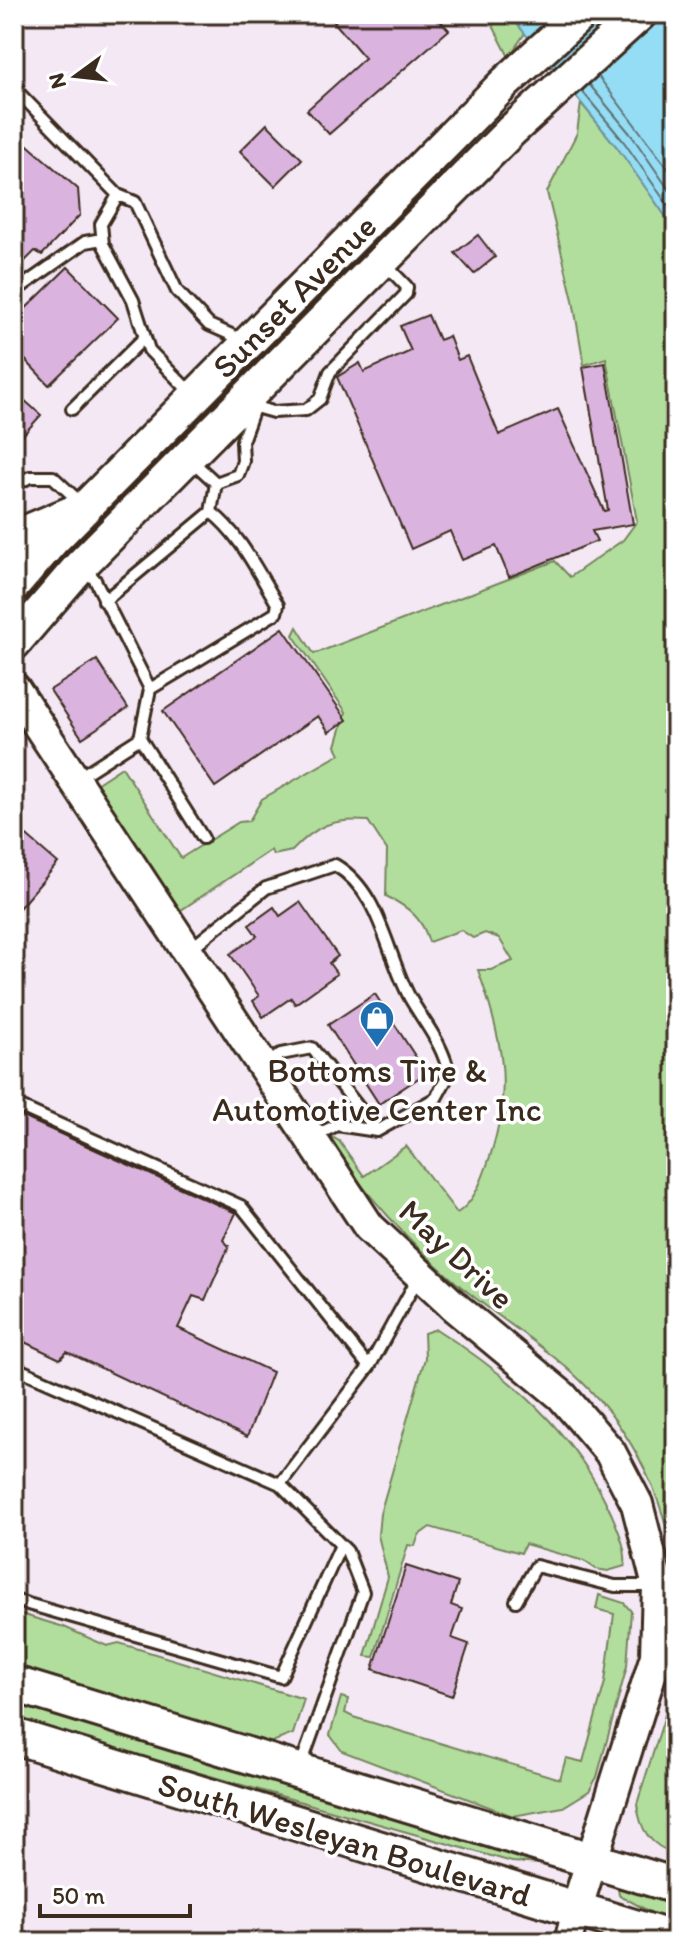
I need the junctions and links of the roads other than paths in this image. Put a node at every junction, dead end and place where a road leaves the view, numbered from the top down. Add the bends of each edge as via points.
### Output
1 (581, 14) edge
2 (640, 14) edge
3 (15, 91) edge
4 (118, 195) junction
5 (102, 239) junction
6 (382, 261) junction
7 (14, 292) edge
8 (143, 339) junction
9 (248, 342) junction
10 (194, 397) junction
11 (248, 405) junction
12 (72, 409) dead end
13 (188, 457) junction
14 (216, 483) junction
15 (14, 485) edge
16 (85, 507) junction
17 (211, 512) junction
18 (14, 537) edge
19 (81, 565) junction
20 (14, 585) edge
21 (104, 601) junction
22 (14, 643) edge
23 (14, 688) edge
24 (150, 689) junction
25 (140, 738) junction
26 (75, 780) junction
27 (203, 838) dead end
28 (187, 951) junction
29 (263, 1067) junction
30 (14, 1104) edge
31 (377, 1131) junction
32 (310, 1137) junction
33 (420, 1274) junction
34 (14, 1367) edge
35 (369, 1367) junction
36 (280, 1484) junction
37 (341, 1545) junction
38 (658, 1586) junction
39 (14, 1600) edge
40 (516, 1601) dead end
41 (14, 1684) edge
42 (14, 1736) edge
43 (299, 1771) junction
44 (592, 1860) junction
45 (676, 1886) edge
46 (572, 1926) edge
47 (676, 1940) edge

1 - 9 main road, Sunset Avenue via 505,83
2 - 6 main road, Sunset Avenue via 531,112
3 - 4 lane
4 - 5 lane via 101,224
4 - 9 lane via 135,202 177,291 209,325
5 - 7 lane via 85,242
5 - 8 lane via 133,300
6 - 11 main road, Sunset Avenue
6 - 11 lane via 407,287 406,294 330,372 320,399 306,410 273,412
8 - 10 lane
8 - 12 lane
9 - 10 main road, Sunset Avenue
10 - 16 main road, Sunset Avenue
11 - 13 main road, Sunset Avenue
11 - 14 lane via 238,475
13 - 14 lane
13 - 19 main road, Sunset Avenue
14 - 17 lane
15 - 16 lane via 30,477 53,477
16 - 18 main road
16 - 20 main road, Sunset Avenue
17 - 21 lane
17 - 24 lane via 241,545 278,605 276,613
19 - 21 lane
19 - 22 main road, Sunset Avenue
21 - 24 lane
23 - 26 main road, May Drive
24 - 25 lane
25 - 26 lane
25 - 27 lane
26 - 28 main road, May Drive
28 - 29 main road, May Drive
28 - 31 lane via 266,888 335,865 353,875 409,995 444,1051 449,1074 436,1098
29 - 31 lane via 281,1054 312,1048
29 - 32 main road, May Drive
30 - 35 lane via 241,1206
31 - 32 lane via 337,1125
32 - 33 main road, May Drive via 369,1227
33 - 35 lane
33 - 38 main road, May Drive via 562,1396 610,1452 637,1504
34 - 36 lane
35 - 36 lane
36 - 37 lane
37 - 39 lane via 281,1677
37 - 43 lane via 363,1592
38 - 40 lane via 615,1586 536,1566
38 - 44 main road, May Drive via 656,1656
41 - 43 highway, South Wesleyan Boulevard
42 - 46 highway, South Wesleyan Boulevard
43 - 44 highway, South Wesleyan Boulevard
44 - 45 highway, South Wesleyan Boulevard
44 - 46 main road, May Drive
46 - 47 highway, South Wesleyan Boulevard

